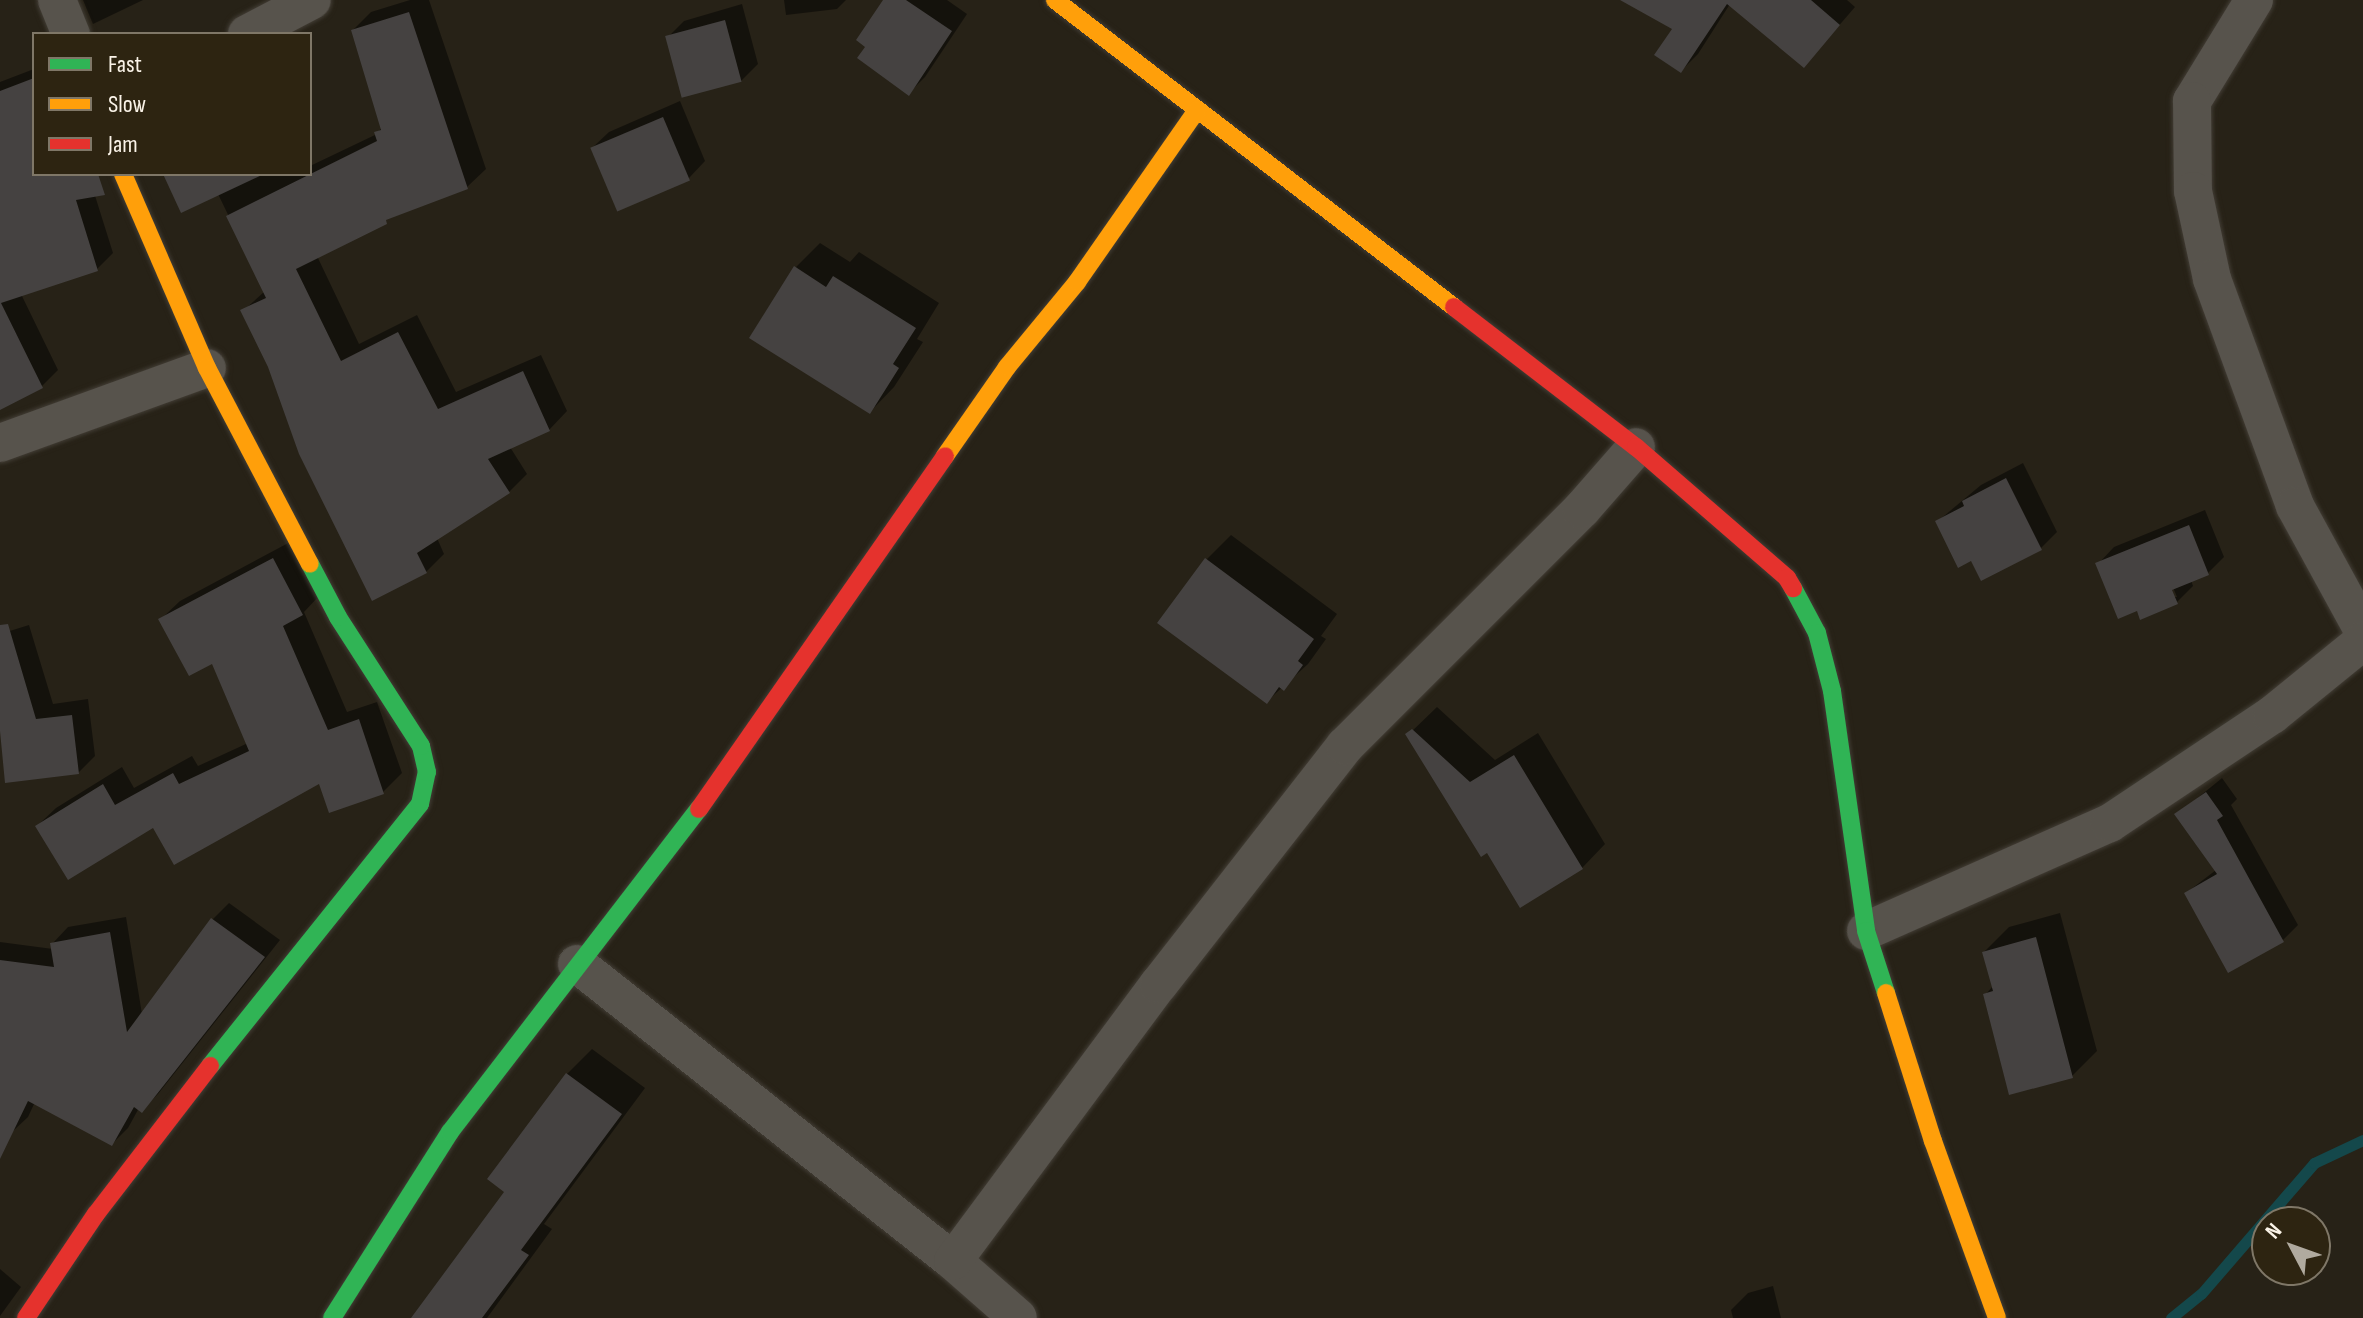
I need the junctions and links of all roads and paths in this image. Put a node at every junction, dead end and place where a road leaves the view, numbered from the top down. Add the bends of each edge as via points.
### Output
1 (57, 0) edge
2 (312, 0) edge
3 (1055, 0) edge
4 (2254, 0) edge
5 (70, 32) edge
6 (251, 32) edge
7 (1197, 110) junction
8 (124, 176) edge
9 (207, 368) junction
10 (0, 443) edge
11 (1636, 447) junction
12 (2363, 630) edge
13 (2363, 641) edge
14 (1866, 931) junction
15 (577, 964) junction
16 (953, 1261) junction
17 (26, 1318) edge
18 (332, 1318) edge
19 (1018, 1318) edge
20 (1997, 1318) edge

1 - 5 street
2 - 6 street
3 - 7 street
4 - 12 street via 2192,101 2193,191 2212,279 2295,506
7 - 11 street
7 - 15 street via 1077,282 1007,367 672,848
8 - 9 street
9 - 10 street
9 - 17 street via 338,617 421,746 427,772 420,804 96,1214
11 - 14 street via 1787,578 1817,633 1832,691
11 - 16 street via 1582,509 1345,746
13 - 14 street via 2272,715 2110,823
14 - 20 street
15 - 16 street
15 - 18 street via 450,1132
16 - 19 street

